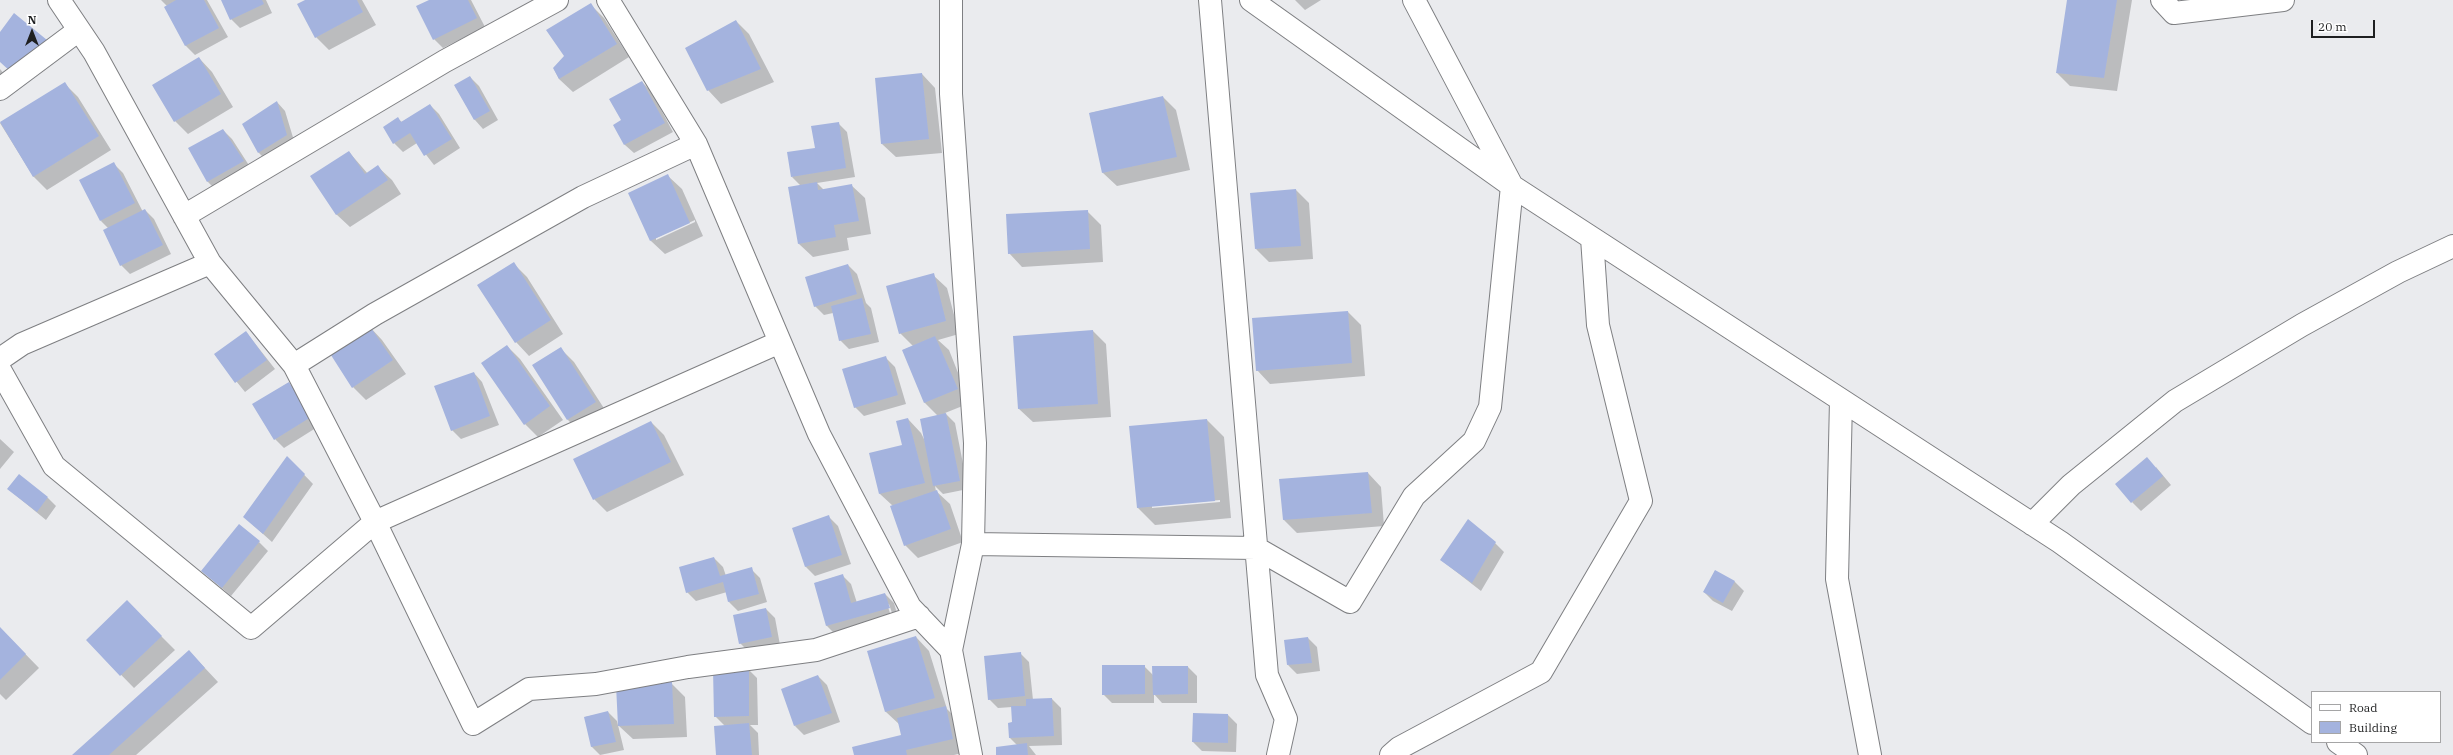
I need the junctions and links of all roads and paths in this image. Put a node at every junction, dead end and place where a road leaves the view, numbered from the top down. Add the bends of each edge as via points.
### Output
1 (59, 0) edge
2 (557, 0) edge
3 (608, 0) edge
4 (951, 0) edge
5 (1210, 0) edge
6 (1251, 0) edge
7 (1414, 0) edge
8 (2162, 0) edge
9 (2283, 0) edge
10 (79, 30) junction
11 (0, 89) edge
12 (696, 144) junction
13 (1512, 186) junction
14 (184, 216) junction
15 (1592, 238) junction
16 (2453, 246) edge
17 (210, 263) junction
18 (780, 342) junction
19 (0, 359) edge
20 (294, 365) junction
21 (0, 370) edge
22 (1841, 400) junction
23 (375, 522) junction
24 (2032, 524) junction
25 (973, 544) junction
26 (1256, 548) junction
27 (919, 616) junction
28 (951, 650) junction
29 (2311, 722) edge
30 (2339, 743) edge
31 (971, 755) edge
32 (1278, 755) edge
33 (1391, 755) edge
34 (1870, 755) edge
35 (2356, 755) edge

1 - 10 street
2 - 14 street via 445,61
3 - 12 street
4 - 25 street via 951,94 975,443
5 - 26 street
6 - 13 street
7 - 13 street
8 - 9 street via 2174,13
10 - 11 street
10 - 14 street via 94,52
12 - 18 street
12 - 20 street via 583,197 375,314
13 - 15 street
13 - 26 street via 1490,407 1474,441 1414,496 1350,602
14 - 17 street
15 - 22 street
15 - 33 street via 1598,325 1641,501 1542,672 1399,748
16 - 24 street via 2398,272 2302,325 2175,401 2071,486
17 - 19 street via 22,344
17 - 20 street
18 - 23 street
18 - 27 street via 819,434 910,607
20 - 23 street
21 - 23 street via 54,466 251,628
22 - 24 street
22 - 34 street via 1837,579
23 - 27 street via 473,724 529,689 596,684 816,650
24 - 29 street
25 - 26 street
25 - 28 street
26 - 32 street via 1267,675 1286,719
27 - 28 street
28 - 31 street
30 - 35 street

